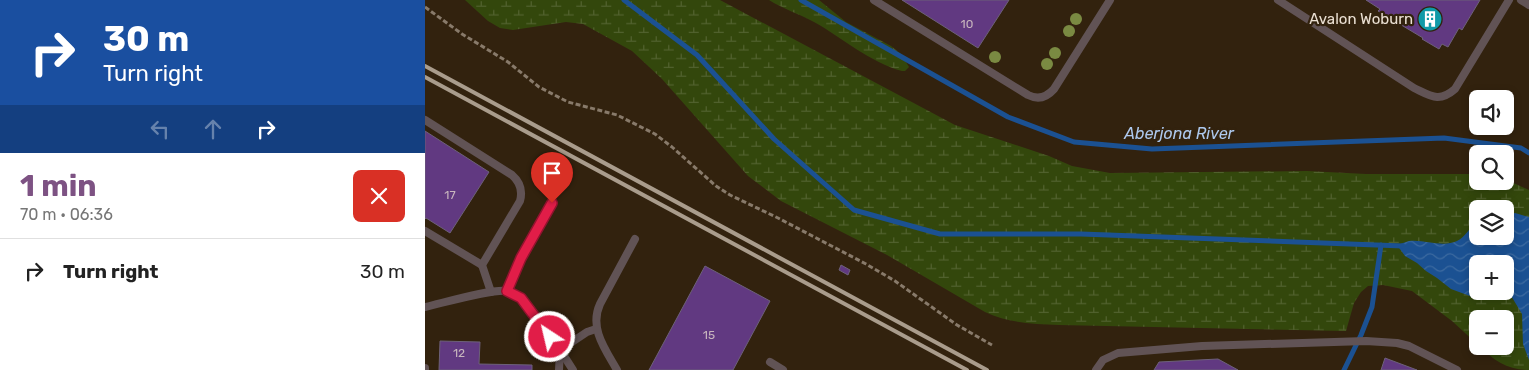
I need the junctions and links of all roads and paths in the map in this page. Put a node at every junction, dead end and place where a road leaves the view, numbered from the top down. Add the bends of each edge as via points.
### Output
1 (874, 0) edge
2 (1110, 0) edge
3 (1278, 0) edge
4 (1509, 0) edge
5 (1521, 0) edge
6 (1529, 5) edge
7 (425, 7) edge
8 (425, 120) edge
9 (552, 203) dead end
10 (425, 231) edge
11 (635, 239) dead end
12 (482, 266) junction
13 (507, 291) junction
14 (491, 292) junction
15 (425, 307) edge
16 (597, 329) junction
17 (993, 345) dead end
18 (560, 350) junction
19 (770, 362) dead end
20 (559, 370) edge
21 (573, 370) edge
22 (617, 370) edge
23 (783, 370) edge
24 (1096, 370) edge
25 (1457, 370) edge

1 - 2 lane via 1028,95 1039,98 1054,89
3 - 4 lane via 1414,88 1434,97 1446,97 1455,89
5 - 6 lane
7 - 17 path via 508,62 539,87 568,102 617,115 655,134 729,195 866,264
8 - 12 lane via 512,175 520,185 520,201
9 - 13 lane via 521,258
10 - 12 lane
11 - 16 lane via 597,309
12 - 14 lane
13 - 14 lane
13 - 18 lane via 525,302
14 - 15 lane
16 - 18 lane
16 - 22 lane
18 - 20 lane
18 - 21 lane
19 - 23 lane
24 - 25 lane via 1103,360 1118,353 1202,346 1366,341 1409,346

